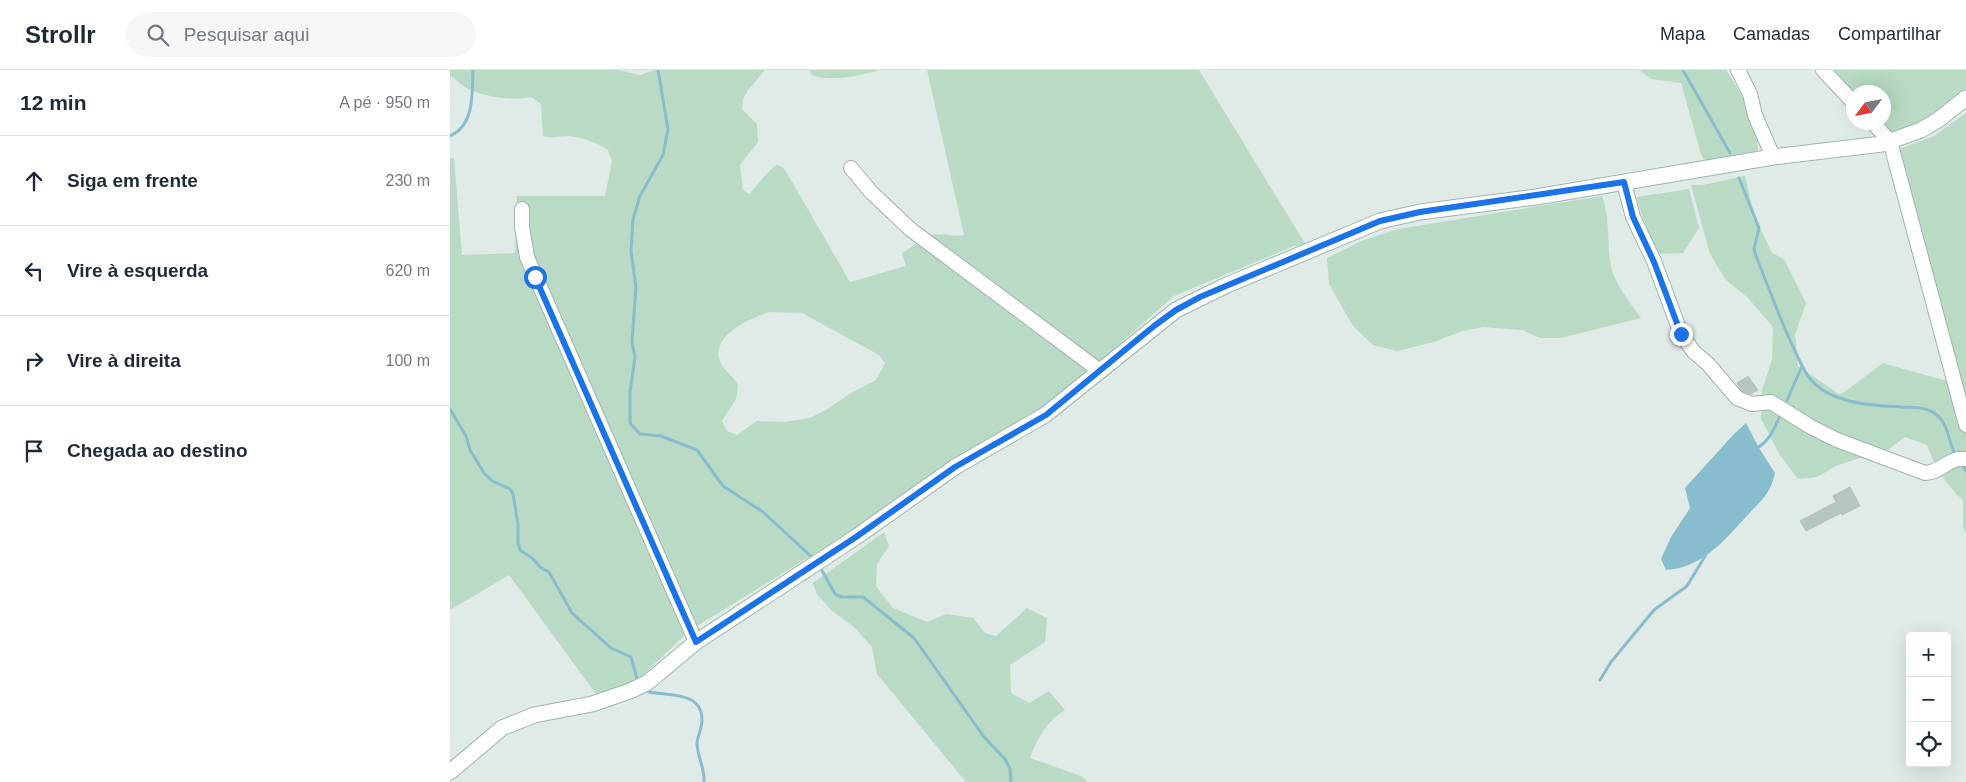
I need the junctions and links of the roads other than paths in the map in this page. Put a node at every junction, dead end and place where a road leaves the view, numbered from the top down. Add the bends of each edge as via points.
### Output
1 (1738, 70) edge
2 (1823, 70) edge
3 (1846, 94) edge
4 (1966, 98) edge
5 (1880, 130) edge
6 (1890, 141) junction
7 (1773, 157) junction
8 (851, 168) dead end
9 (1624, 182) junction
10 (522, 209) dead end
11 (1100, 371) junction
12 (1966, 425) edge
13 (1966, 459) edge
14 (696, 642) junction
15 (450, 772) edge

1 - 7 street
2 - 3 street
4 - 6 main road via 1938,120 1904,138
5 - 6 street
6 - 7 main road
6 - 12 street
7 - 9 main road
8 - 11 street via 870,192 910,229
9 - 11 main road via 1420,212 1380,221 1227,284 1176,310
9 - 13 street via 1633,217 1681,334 1737,398 1752,404 1771,402 1837,440 1925,473 1932,473 1956,458
10 - 14 street via 527,257
11 - 14 main road via 1046,415 955,467 856,537
14 - 15 main road via 658,675 630,691 592,704 534,715 502,728

